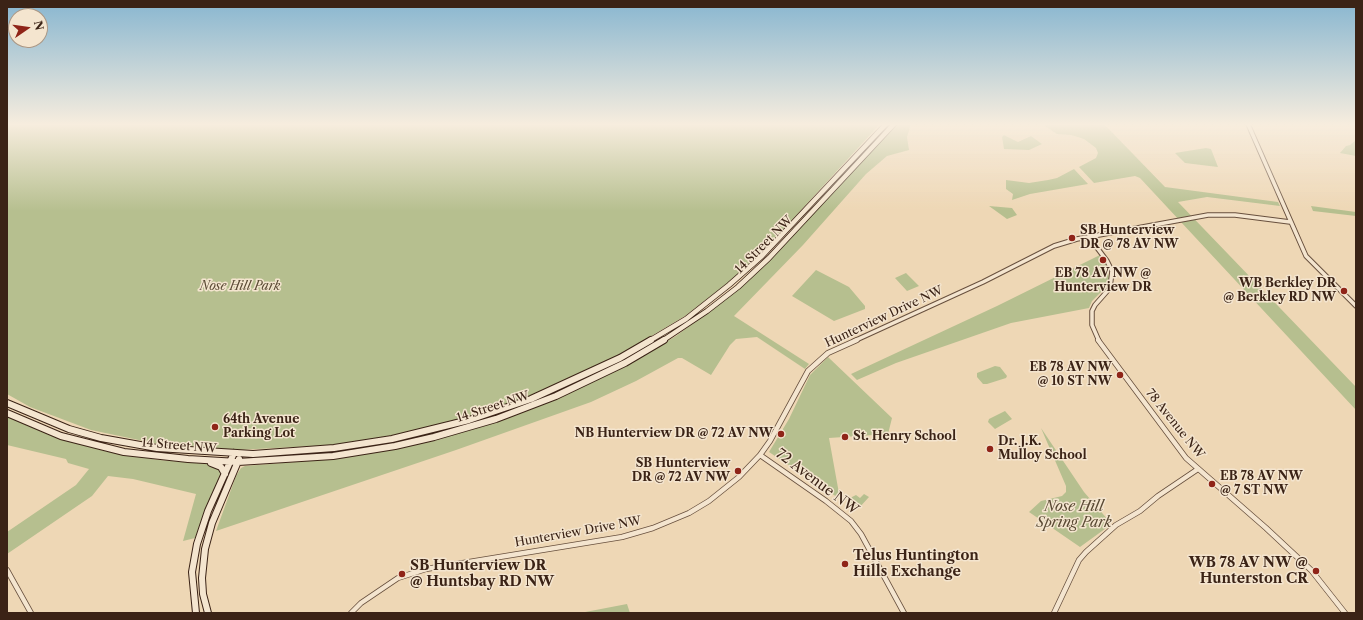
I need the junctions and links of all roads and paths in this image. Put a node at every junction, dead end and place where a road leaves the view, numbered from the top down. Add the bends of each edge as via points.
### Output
1 (859, 153) edge
2 (867, 153) edge
3 (1260, 153) edge
4 (1290, 222) junction
5 (1089, 237) junction
6 (1356, 306) edge
7 (7, 403) edge
8 (7, 413) edge
9 (234, 453) junction
10 (242, 454) junction
11 (760, 455) junction
12 (188, 459) junction
13 (230, 462) junction
14 (238, 462) junction
15 (251, 462) junction
16 (1198, 469) junction
17 (224, 474) junction
18 (228, 485) junction
19 (7, 570) edge
20 (30, 613) edge
21 (196, 613) edge
22 (208, 613) edge
23 (351, 613) edge
24 (904, 613) edge
25 (1054, 613) edge
26 (1345, 613) edge

1 - 10 main road, 14 Street NW via 762,256 729,285 686,319 620,358 531,399 434,429 334,448
2 - 15 main road, 14 Street NW via 769,258 738,287 674,334 626,363 539,403 434,437 333,456
3 - 4 street
4 - 5 street, Hunterview Drive NW via 1235,215 1208,215
4 - 6 street via 1306,256
5 - 11 street, Hunterview Drive NW via 1054,246 983,282 828,353 808,371
5 - 16 street, 78 Avenue NW via 1112,271 1110,288 1092,311 1093,330 1099,342 1177,447
7 - 9 main road, 14 Street NW via 69,429 101,438 157,448
8 - 12 main road, 14 Street NW via 61,436 96,446 144,455
9 - 10 main road, 14 Street NW
9 - 13 main road
10 - 14 main road
11 - 23 street, Hunterview Drive NW via 710,502 665,524 591,543 426,569 398,578 361,603
11 - 24 street, 72 Avenue NW via 851,521 861,534
12 - 13 main road, 14 Street NW
12 - 17 main road via 221,466
13 - 14 main road, 14 Street NW
13 - 17 main road
14 - 15 main road, 14 Street NW
14 - 18 main road
15 - 18 main road via 239,468
16 - 25 street via 1116,525 1086,552 1079,560
16 - 26 street, 78 Avenue NW via 1311,570
17 - 21 main road via 195,550 192,584
18 - 22 main road via 205,548 202,578
19 - 20 street

